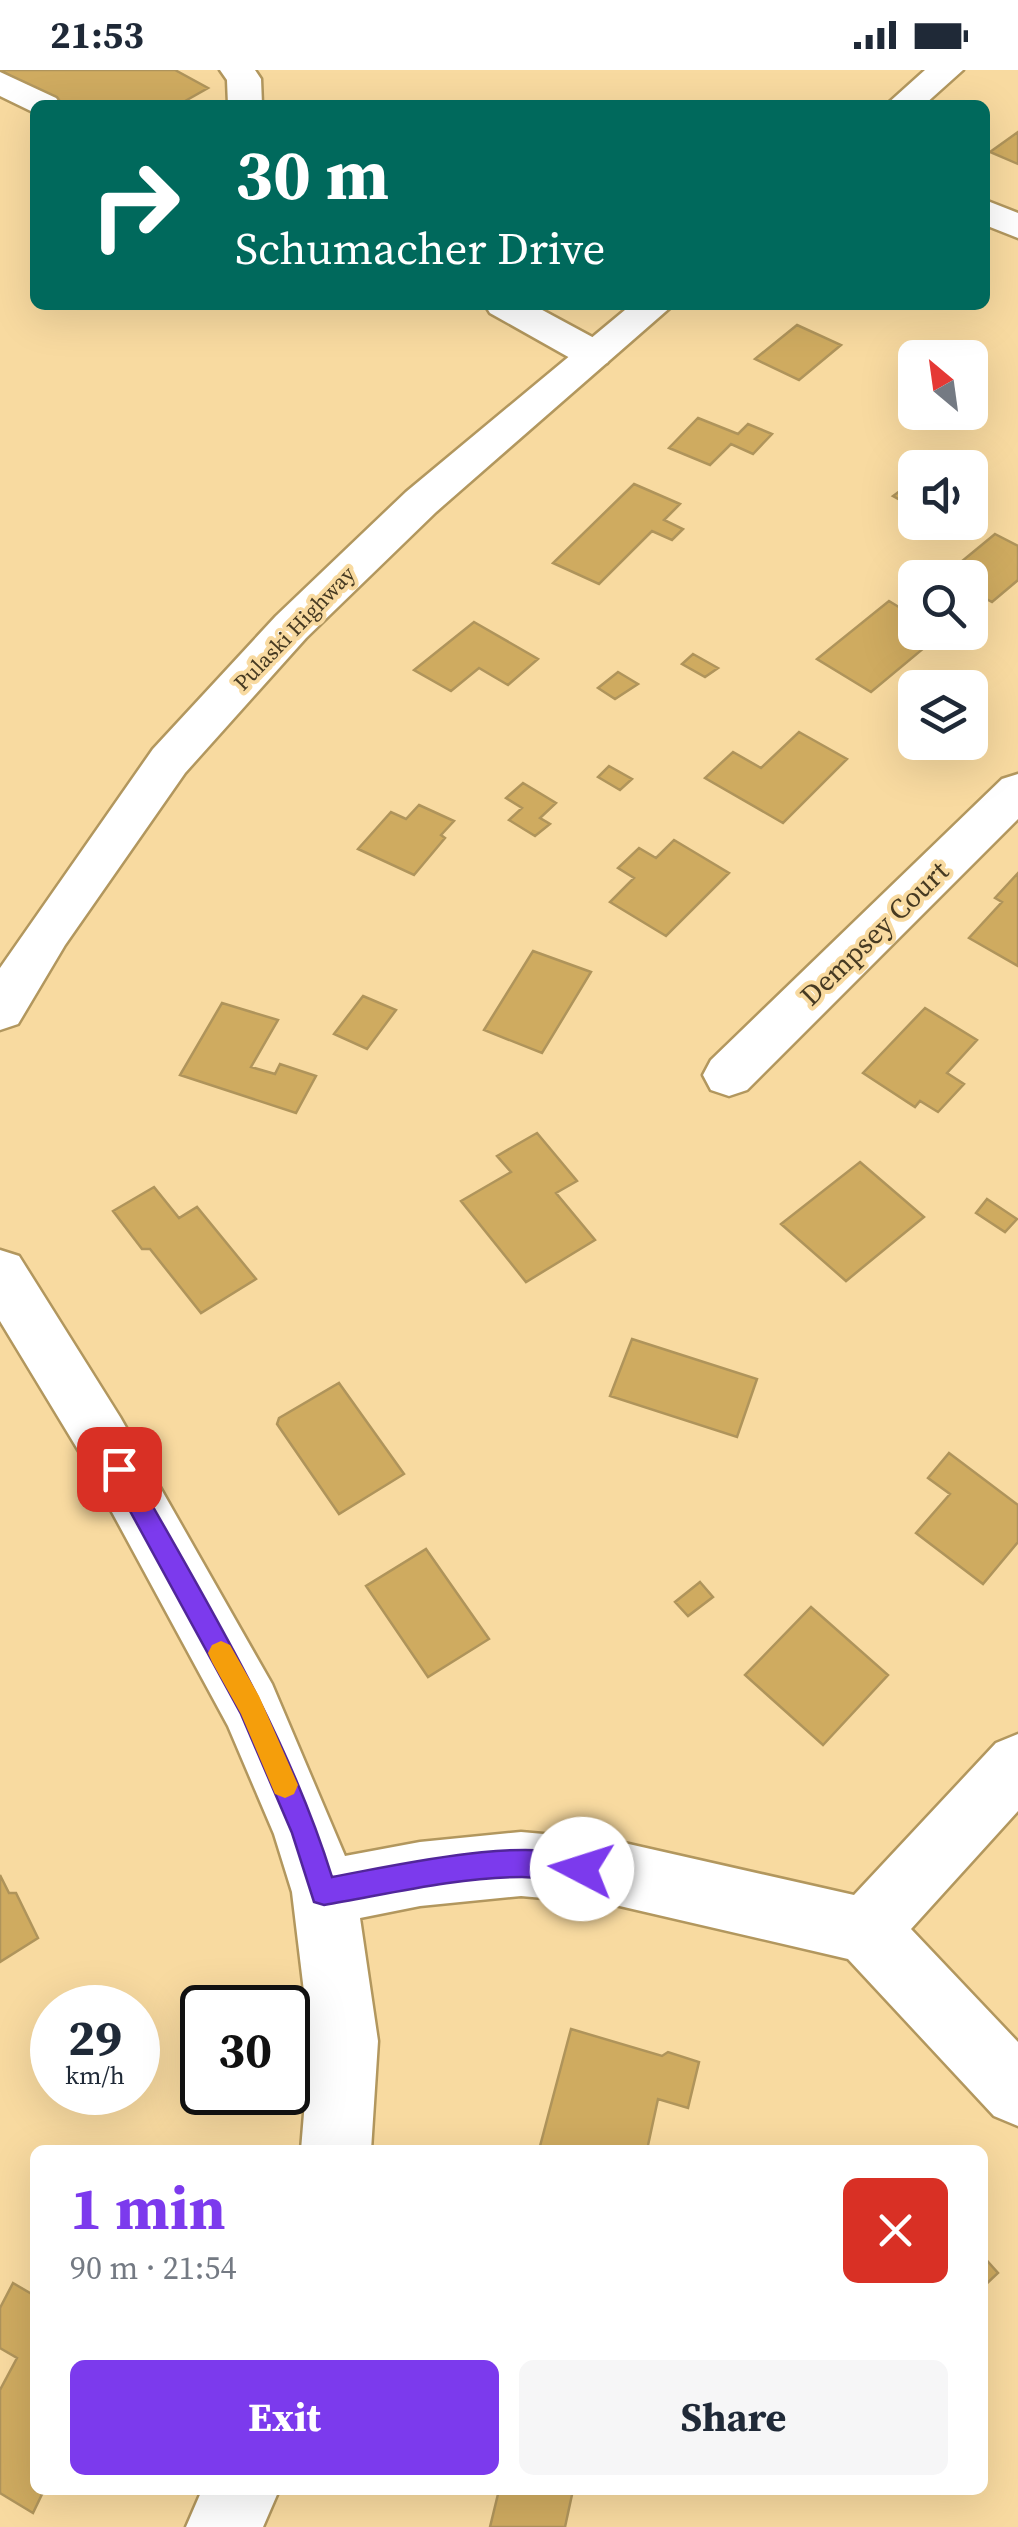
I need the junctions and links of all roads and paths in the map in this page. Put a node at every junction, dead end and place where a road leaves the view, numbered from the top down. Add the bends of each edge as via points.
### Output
1 (237, 70) edge
2 (946, 70) edge
3 (0, 82) edge
4 (34, 100) edge
5 (245, 100) edge
6 (910, 100) edge
7 (990, 213) edge
8 (1018, 227) edge
9 (513, 310) edge
10 (648, 310) edge
11 (593, 354) junction
12 (1018, 791) edge
13 (0, 1010) edge
14 (729, 1074) dead end
15 (0, 1274) edge
16 (1018, 1765) edge
17 (324, 1892) junction
18 (866, 1930) junction
19 (1018, 2092) edge
20 (336, 2145) edge
21 (239, 2495) edge
22 (224, 2527) edge

1 - 5 street
2 - 6 street
3 - 4 street
7 - 8 street
9 - 11 street
10 - 11 street, Pulaski Highway
11 - 13 street, Pulaski Highway via 421,502 168,761
12 - 14 street, Dempsey Court
15 - 17 street via 100,1435 250,1705
16 - 18 street
17 - 18 street via 521,1864 612,1872
17 - 20 street via 344,2041
18 - 19 street
21 - 22 street

